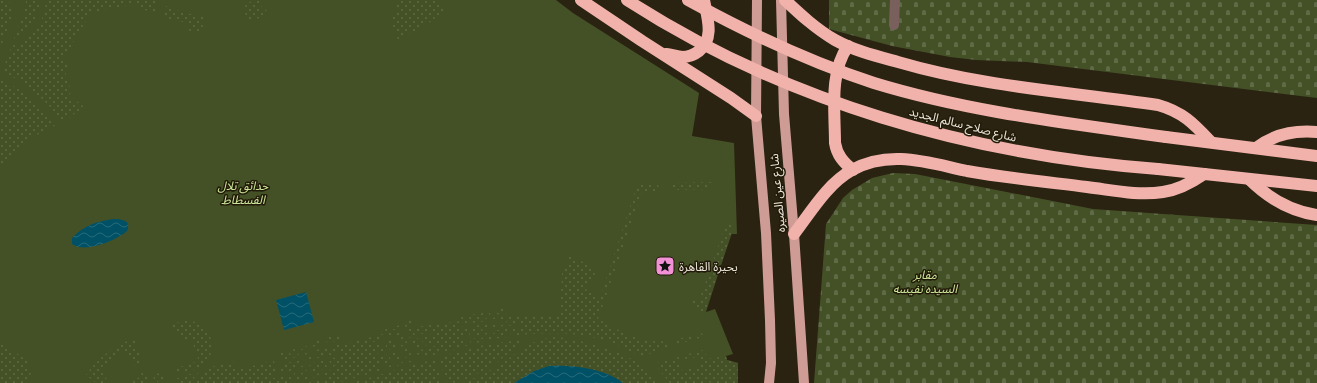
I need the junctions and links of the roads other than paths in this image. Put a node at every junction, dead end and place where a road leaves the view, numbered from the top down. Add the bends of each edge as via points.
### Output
1 (581, 0) edge
2 (627, 0) edge
3 (688, 0) edge
4 (704, 0) edge
5 (757, 0) edge
6 (781, 0) edge
7 (785, 0) edge
8 (895, 0) edge
9 (894, 25) dead end
10 (848, 46) junction
11 (659, 52) junction
12 (756, 116) junction
13 (1317, 132) edge
14 (1211, 142) junction
15 (1256, 148) junction
16 (1313, 156) edge
17 (853, 170) junction
18 (1204, 174) junction
19 (1249, 179) junction
20 (1317, 186) edge
21 (1317, 215) edge
22 (794, 234) junction
23 (770, 383) edge
24 (804, 383) edge

1 - 11 highway
2 - 18 highway, شارع صلاح سالم الجديد, bridge via 690,38 742,63 819,96 885,118 952,137 1020,152 1088,163
3 - 14 highway, شارع صلاح سالم الجديد, bridge via 800,56 896,89 1036,119
4 - 11 highway via 709,30 702,48 697,53 681,57
5 - 12 main road, شارع عين الصيره
6 - 22 main road, شارع عين الصيره via 784,114
7 - 10 highway via 816,28
8 - 9 street
10 - 14 highway via 913,67 977,81 1158,105 1187,118
10 - 17 highway via 839,60 836,74 835,143 838,154
11 - 12 highway
12 - 23 main road, شارع عين الصيره via 766,232
13 - 15 highway via 1281,134
14 - 15 highway, شارع صلاح سالم الجديد
15 - 16 highway, شارع صلاح سالم الجديد
17 - 18 highway via 885,159 908,158 1002,176 1141,194 1175,189
17 - 22 highway via 835,182
18 - 19 highway, شارع صلاح سالم الجديد
19 - 20 highway, شارع صلاح سالم الجديد
19 - 21 highway via 1279,203 1294,210
22 - 24 main road, شارع عين الصيره

